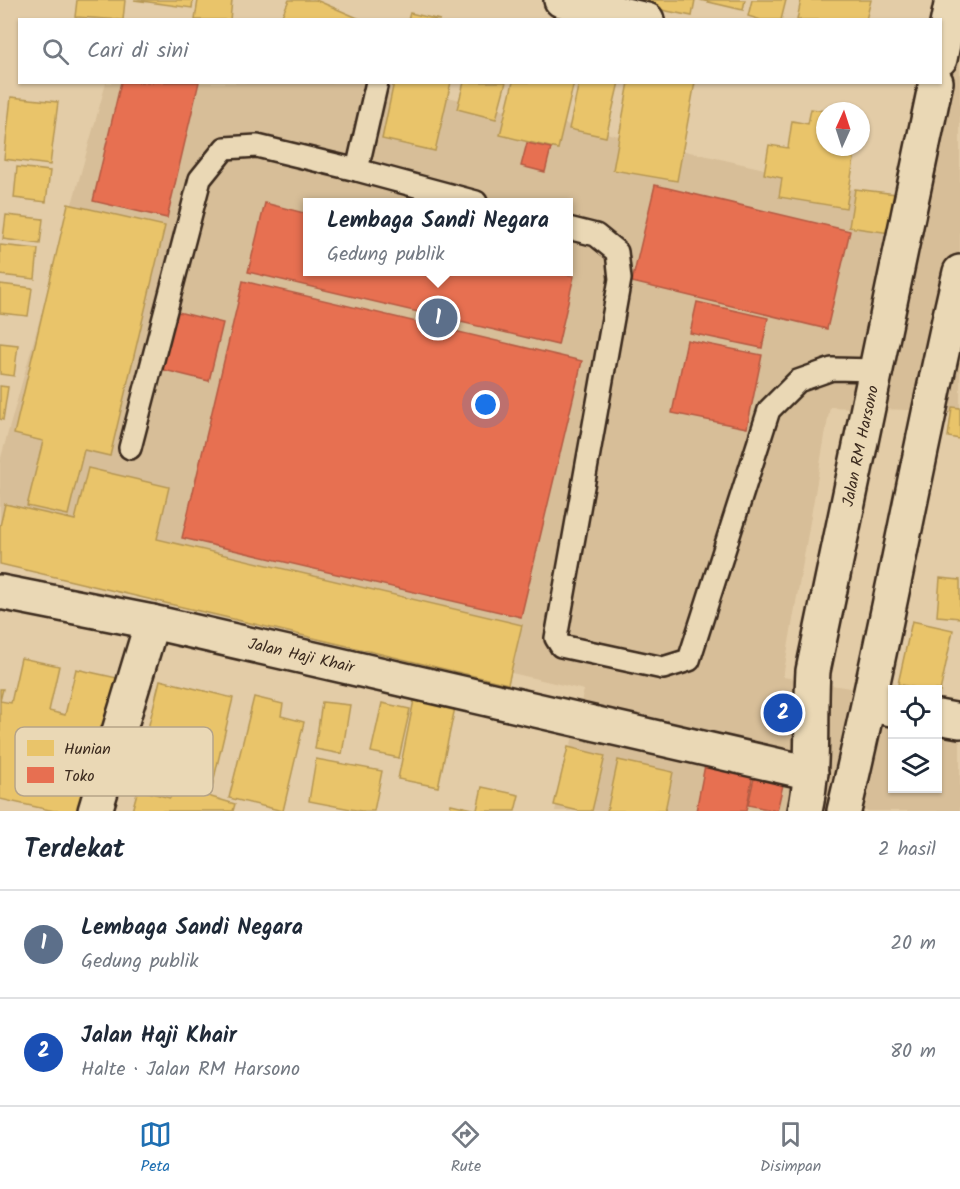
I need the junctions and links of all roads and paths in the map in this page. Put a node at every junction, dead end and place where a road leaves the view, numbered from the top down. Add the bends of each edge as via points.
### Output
1 (561, 0) edge
2 (952, 0) edge
3 (638, 18) edge
4 (942, 45) edge
5 (377, 84) edge
6 (934, 84) edge
7 (357, 170) junction
8 (461, 198) edge
9 (573, 229) edge
10 (960, 272) edge
11 (877, 370) junction
12 (130, 448) dead end
13 (0, 592) edge
14 (152, 622) junction
15 (881, 707) edge
16 (942, 718) edge
17 (960, 721) edge
18 (120, 727) edge
19 (811, 773) junction
20 (99, 796) edge
21 (94, 811) edge
22 (805, 811) edge
23 (844, 811) edge

1 - 3 main road
2 - 4 main road, Jalan RM Harsono
5 - 7 lane
6 - 11 main road, Jalan RM Harsono
7 - 8 lane
7 - 12 lane via 258,146 225,148 206,171 200,179
9 - 11 lane via 596,236 617,252 620,279 556,638 561,646 663,668 689,660 769,410 798,381 832,369
10 - 15 main road via 943,346
11 - 19 main road, Jalan RM Harsono via 813,671
13 - 14 main road, Jalan Haji Khair
14 - 18 main road
14 - 19 main road, Jalan Haji Khair
15 - 23 main road
16 - 17 main road
19 - 22 main road, Jalan RM Harsono
20 - 21 main road

